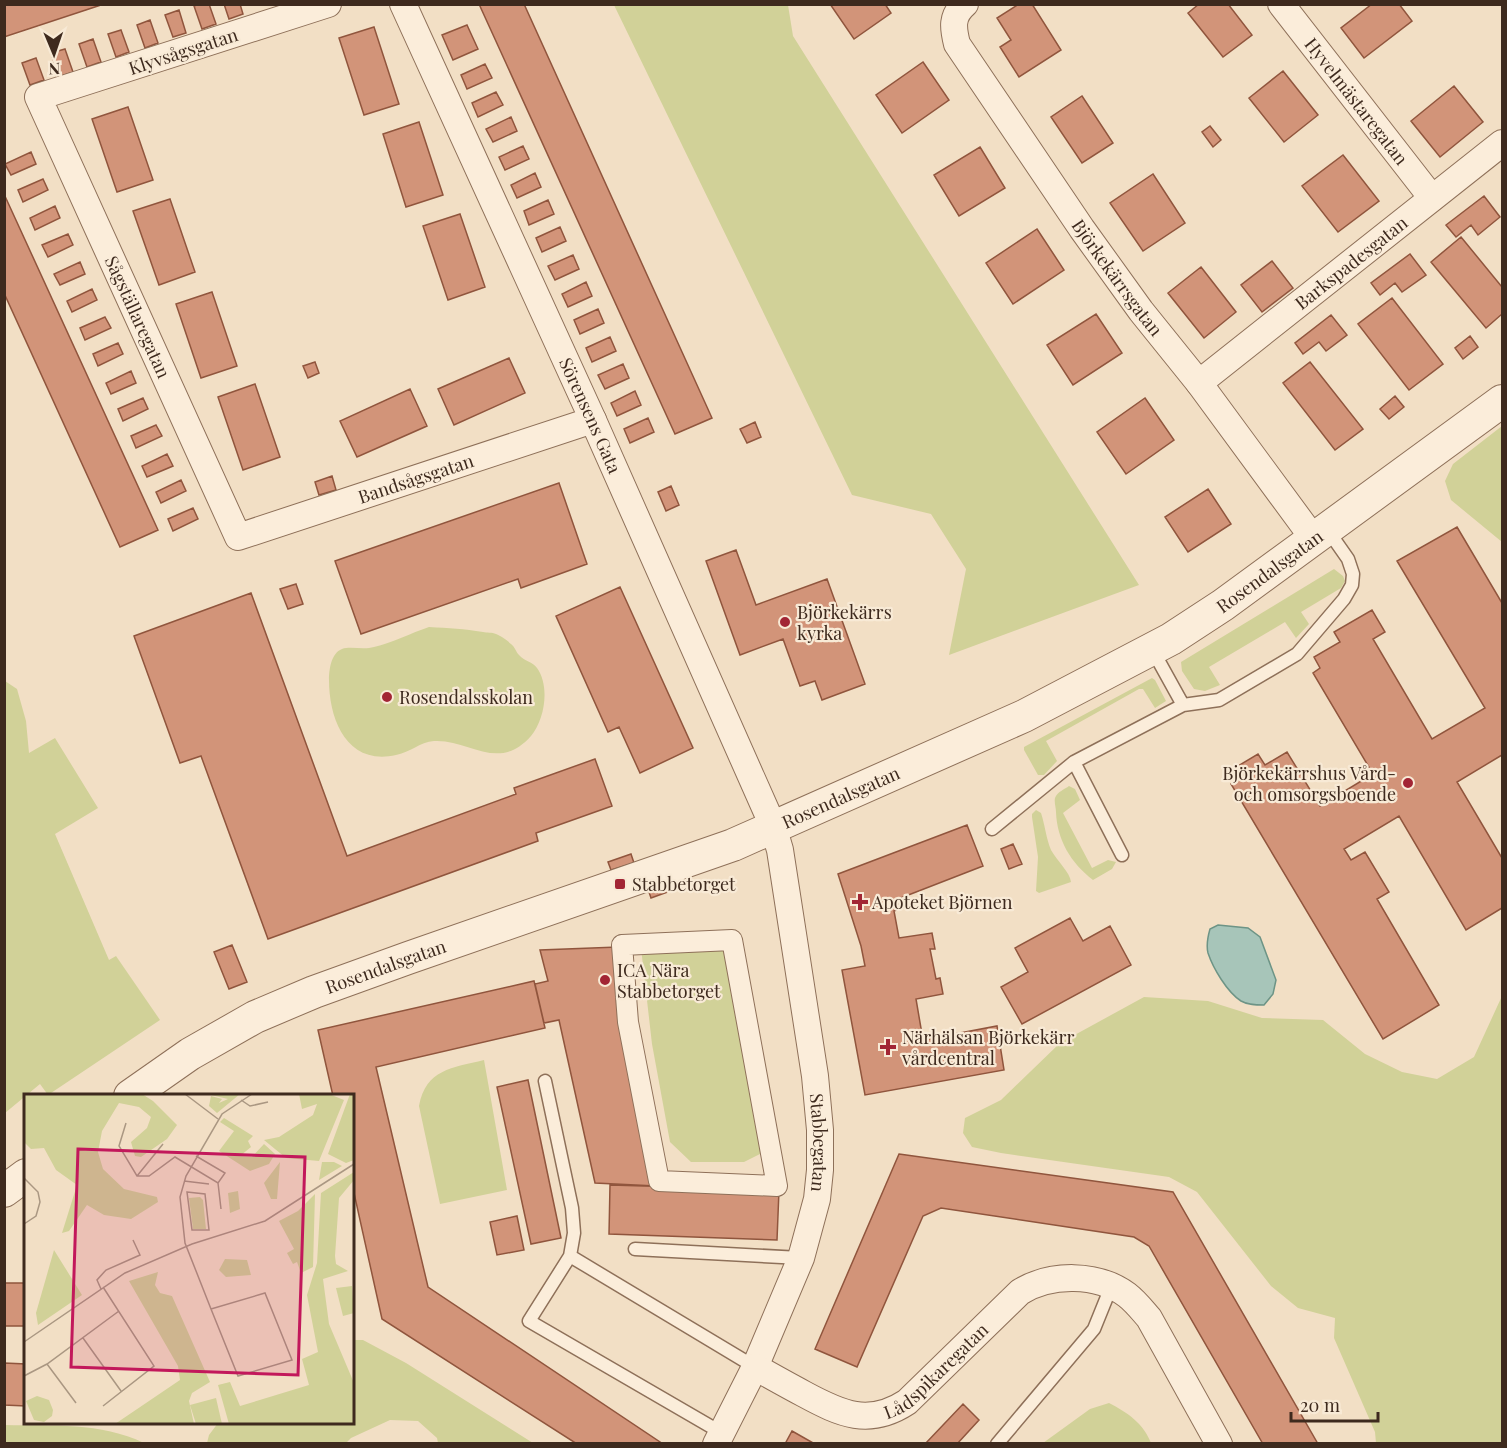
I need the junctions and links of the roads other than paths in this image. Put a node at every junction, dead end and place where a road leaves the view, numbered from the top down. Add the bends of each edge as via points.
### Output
1 (328, 4) edge
2 (403, 4) edge
3 (965, 4) edge
4 (1281, 4) edge
5 (38, 97) joint
6 (1503, 143) edge
7 (1432, 198) junction
8 (1199, 383) junction
9 (1503, 400) edge
10 (593, 420) junction
11 (1320, 533) junction
12 (238, 537) joint
13 (1152, 649) junction
14 (1183, 705) junction
15 (1074, 762) junction
16 (773, 826) junction
17 (992, 829) dead end
18 (1122, 855) dead end
19 (545, 1081) dead end
20 (131, 1094) edge
21 (24, 1176) edge
22 (659, 1180) joint
23 (4, 1191) edge
24 (635, 1249) dead end
25 (570, 1256) junction
26 (801, 1258) junction
27 (1111, 1287) junction
28 (755, 1367) junction
29 (719, 1438) edge
30 (997, 1443) edge
31 (1220, 1443) edge

1 - 5 street, Klyvsågsgatan
2 - 10 street, Sörensens Gata
3 - 8 street, Björkekärrsgatan via 955,16 957,44 1082,229
4 - 7 street, Hyvelmästaregatan
5 - 12 street, Sågställaregatan
6 - 7 street, Barkspadesgatan
7 - 8 street, Barkspadesgatan
8 - 11 street, Björkekärrsgatan
9 - 11 street, Rosendalsgatan
10 - 12 street, Bandsågsgatan
10 - 16 street, Sörensens Gata
11 - 13 street, Rosendalsgatan via 1223,605
11 - 14 lane via 1348,559 1352,585 1344,599 1297,654 1219,700
13 - 14 lane
13 - 16 street, Rosendalsgatan via 1024,716
14 - 15 lane
15 - 17 lane
15 - 18 lane
16 - 20 street, Rosendalsgatan via 723,849 314,992 255,1017
16 - 26 street, Stabbegatan via 796,946 820,1130 817,1199
19 - 25 lane via 572,1208 574,1233
21 - 23 street
22 - 22 street via 628,1022 622,945 732,940 777,1186
24 - 26 lane
25 - 28 lane
25 - 29 lane via 529,1321
26 - 28 street, Stabbegatan
27 - 28 street, Lådspikaregatan via 1071,1278 1034,1284 1020,1292 907,1402 879,1415 834,1410
27 - 30 lane via 1094,1329
27 - 31 street, Lådspikaregatan via 1125,1293 1149,1318
28 - 29 street, Stabbegatan

